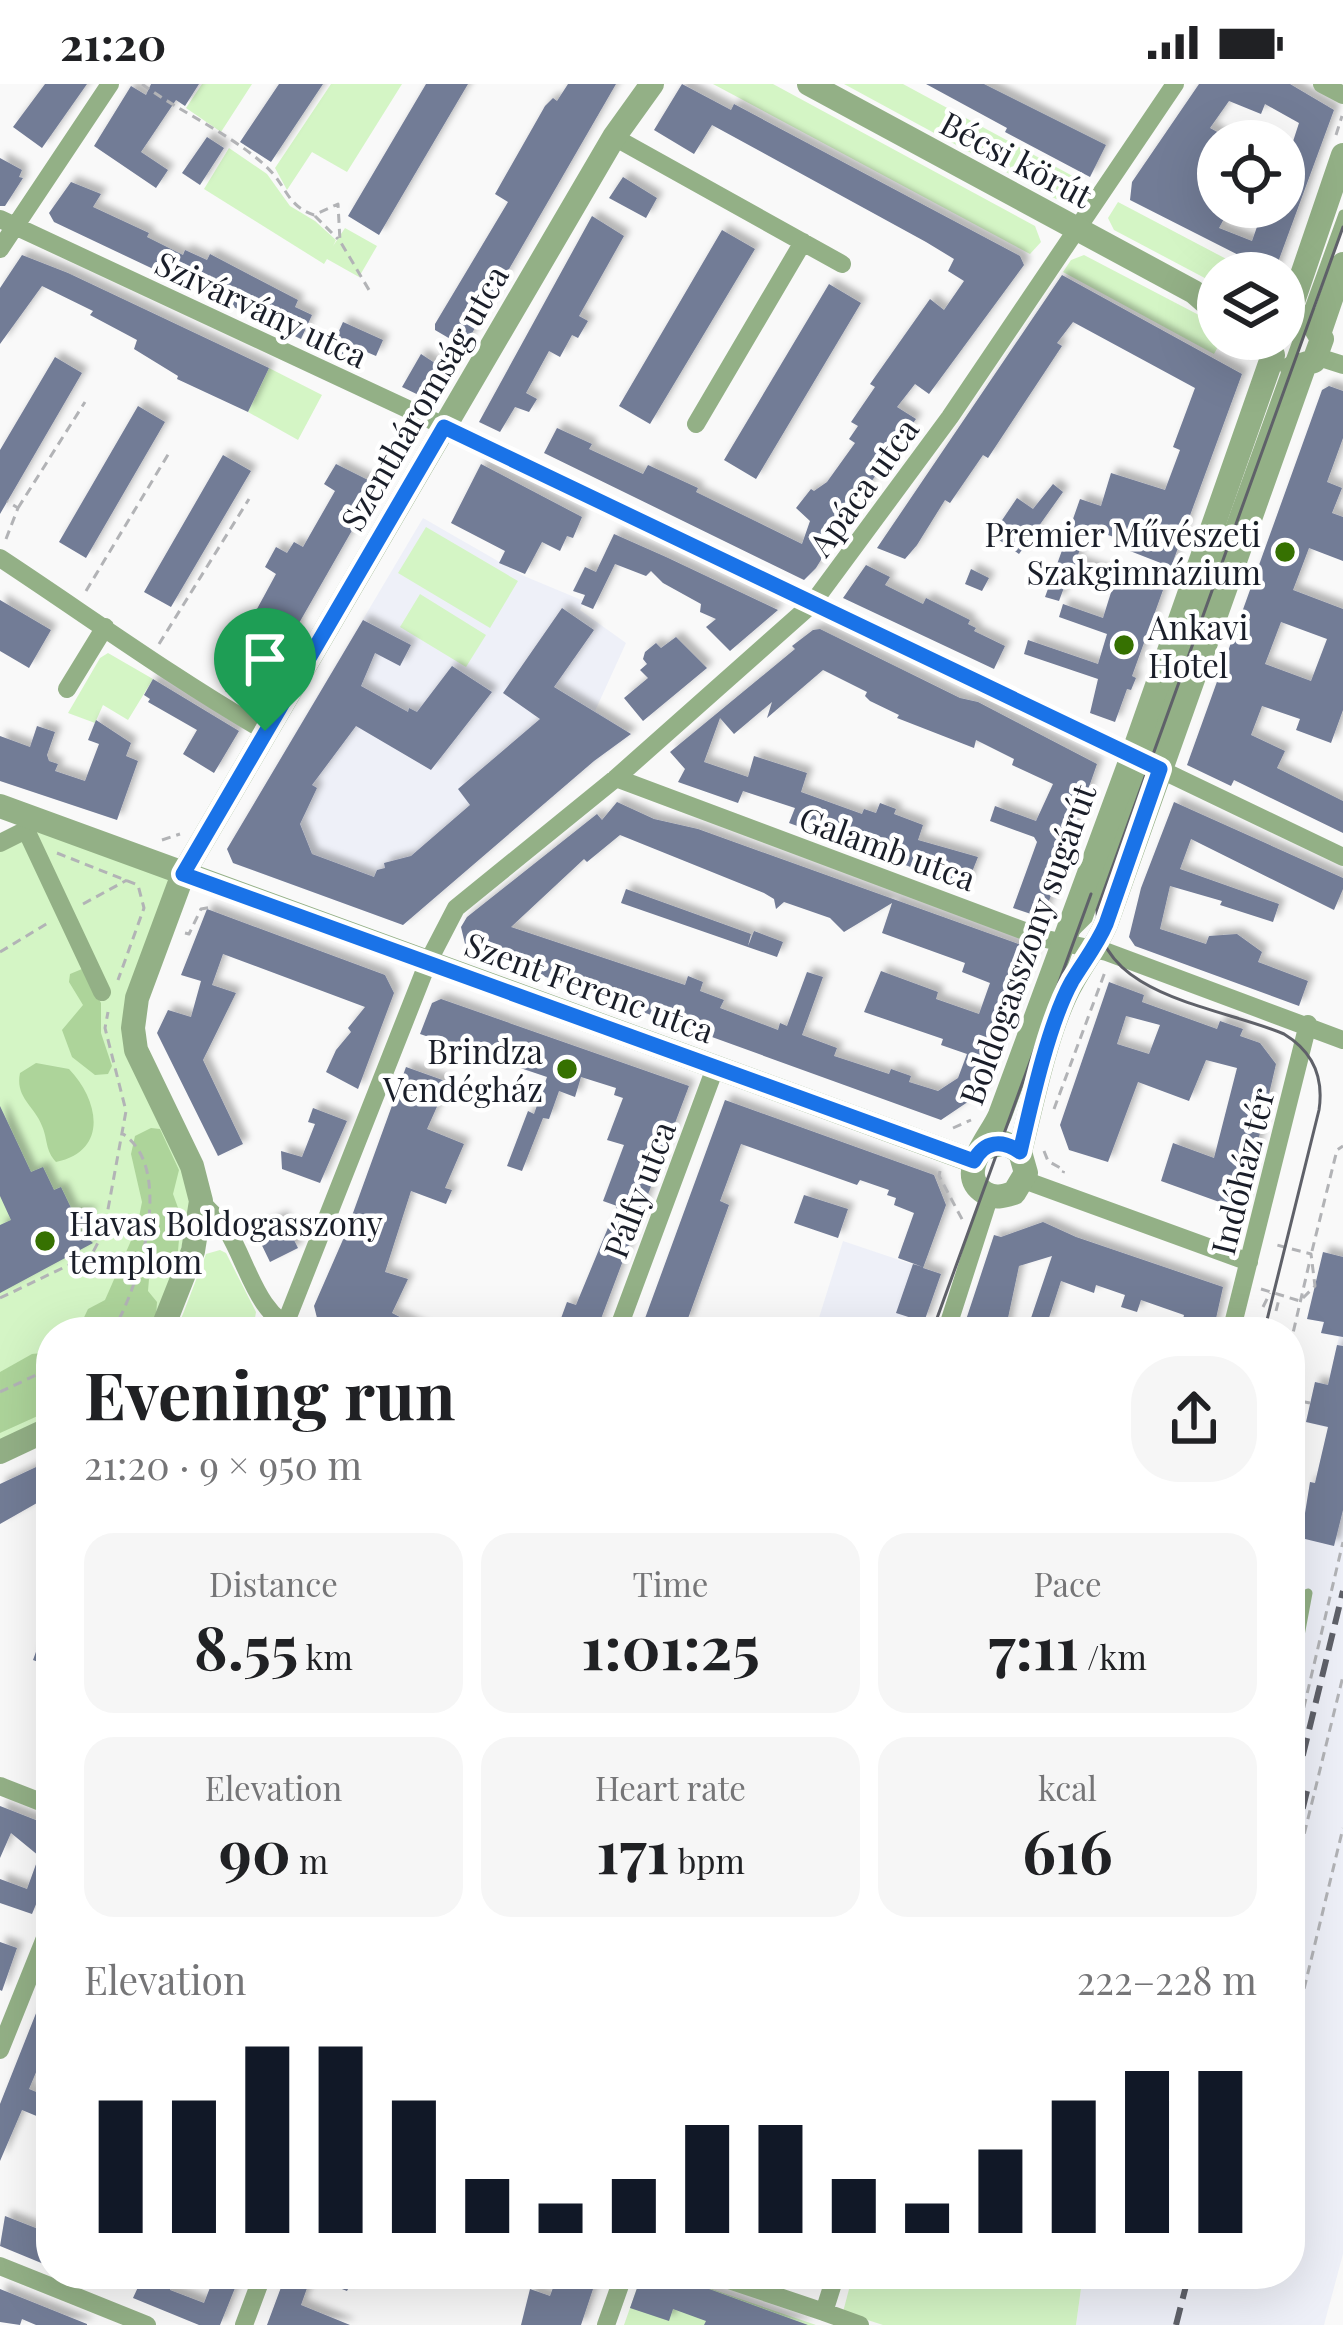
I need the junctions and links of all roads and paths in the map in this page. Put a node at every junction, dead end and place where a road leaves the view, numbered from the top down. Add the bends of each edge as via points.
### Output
1 (110, 84) edge
2 (142, 84) edge
3 (808, 84) edge
4 (1175, 84) edge
5 (1322, 84) edge
6 (645, 88) edge
7 (1343, 95) edge
8 (614, 137) junction
9 (1343, 155) edge
10 (1343, 214) edge
11 (314, 215) junction
12 (8, 223) edge
13 (1077, 228) junction
14 (340, 241) junction
15 (803, 242) junction
16 (0, 249) edge
17 (842, 264) dead end
18 (1343, 264) edge
19 (1197, 290) edge
20 (373, 295) dead end
21 (1305, 305) edge
22 (1305, 317) edge
23 (1305, 326) edge
24 (1305, 346) edge
25 (1289, 360) edge
26 (1343, 365) edge
27 (85, 402) dead end
28 (696, 424) dead end
29 (444, 427) junction
30 (169, 453) dead end
31 (249, 499) dead end
32 (7, 501) dead end
33 (18, 508) junction
34 (0, 556) edge
35 (812, 604) junction
36 (76, 608) junction
37 (105, 627) junction
38 (149, 661) junction
39 (67, 689) dead end
40 (265, 731) junction
41 (1146, 761) junction
42 (616, 778) junction
43 (0, 806) edge
44 (28, 824) junction
45 (186, 826) dead end
46 (155, 839) dead end
47 (0, 843) edge
48 (1343, 856) edge
49 (183, 874) junction
50 (214, 907) dead end
51 (1088, 919) junction
52 (179, 931) dead end
53 (1062, 944) junction
54 (1096, 949) junction
55 (428, 962) junction
56 (109, 992) junction
57 (1308, 1024) junction
58 (1343, 1040) edge
59 (716, 1068) junction
60 (985, 1109) dead end
61 (123, 1134) junction
62 (948, 1137) dead end
63 (1343, 1146) edge
64 (1030, 1148) junction
65 (979, 1155) junction
66 (941, 1166) dead end
67 (1024, 1180) junction
68 (1057, 1191) junction
69 (991, 1195) junction
70 (201, 1201) junction
71 (963, 1221) dead end
72 (1265, 1242) dead end
73 (1311, 1254) junction
74 (1249, 1262) junction
75 (1253, 1287) dead end
76 (1271, 1292) junction
77 (1280, 1295) junction
78 (0, 1298) edge
79 (1300, 1301) junction
80 (1263, 1307) dead end
81 (1276, 1310) dead end
82 (119, 1317) edge
83 (167, 1317) edge
84 (274, 1317) edge
85 (293, 1317) edge
86 (622, 1317) edge
87 (951, 1317) edge
88 (1236, 1317) edge
89 (1296, 1317) edge
90 (36, 1375) edge
91 (0, 1392) edge
92 (1305, 1402) edge
93 (1310, 1403) dead end
94 (36, 1435) edge
95 (0, 1452) edge
96 (1343, 1542) edge
97 (1308, 1593) dead end
98 (1305, 1609) edge
99 (1343, 1676) edge
100 (1305, 1695) edge
101 (0, 1786) edge
102 (36, 1800) edge
103 (1343, 1828) edge
104 (1305, 1831) edge
105 (36, 1960) edge
106 (1305, 1985) edge
107 (0, 2050) edge
108 (0, 2266) edge
109 (36, 2280) edge
110 (57, 2289) edge
111 (257, 2289) edge
112 (619, 2289) edge
113 (756, 2289) edge
114 (831, 2289) edge
115 (824, 2312) junction
116 (147, 2325) edge
117 (244, 2325) edge
118 (606, 2325) edge
119 (860, 2325) edge

1 - 12 street
2 - 11 path via 271,171 291,202
3 - 13 street, Bécsi körút
4 - 13 street, Apáca utca
5 - 7 street
6 - 8 street, Szentháromság utca
8 - 15 street
8 - 29 street, Szentháromság utca
9 - 21 street, Boldogasszony sugárút
10 - 22 lane, Boldogasszony sugárút
11 - 14 path
11 - 14 path via 338,204
12 - 16 street
12 - 29 street, Szivárvány utca
13 - 19 street, Bécsi körút
13 - 35 street, Apáca utca
14 - 20 path
15 - 17 street
15 - 28 street
18 - 23 street, Boldogasszony sugárút
24 - 26 street
25 - 41 street, Boldogasszony sugárút
27 - 33 path
29 - 35 street, Szivárvány utca
29 - 40 street, Szentháromság utca
30 - 36 path
31 - 38 path
32 - 33 path
33 - 34 path
34 - 36 street
35 - 41 street, Szivárvány utca
35 - 42 street, Apáca utca
36 - 37 street
37 - 38 street
37 - 39 street
38 - 40 street
40 - 49 street, Szentháromság utca
41 - 48 street, Szivárvány utca
41 - 51 lane, Boldogasszony sugárút
41 - 53 street, Boldogasszony sugárút
41 - 54 street, Boldogasszony sugárút
42 - 53 street, Galamb utca
42 - 55 street, Apáca utca via 456,908
43 - 44 street, Szent Ferenc utca
44 - 47 street
44 - 49 street, Szent Ferenc utca
44 - 56 street
44 - 56 path via 49,850 138,885 144,908
45 - 46 path via 175,838
49 - 55 street, Szent Ferenc utca
49 - 70 street, Szentháromság utca via 133,1028
50 - 52 path via 196,914 189,934
51 - 53 lane
51 - 54 lane
53 - 54 street, Galamb utca
53 - 65 street, Boldogasszony sugárút
54 - 57 street, Galamb utca
54 - 64 street, Boldogasszony sugárút via 1071,982 1036,1084
55 - 59 street, Szent Ferenc utca
55 - 85 street, Apáca utca
56 - 61 path via 106,1028 126,1111
57 - 58 street, Galamb utca
57 - 74 street, Indóház tér
59 - 65 street, Szent Ferenc utca
59 - 86 street, Pálfy utca
60 - 62 path
61 - 78 path via 92,1254
61 - 82 path via 141,1150 151,1207
63 - 73 path
64 - 65 street via 1000,1143
64 - 67 street
64 - 68 path via 1064,1170
65 - 69 street via 976,1184
66 - 71 path via 938,1176
67 - 68 street
67 - 69 street via 1014,1192
68 - 74 street
69 - 87 street
70 - 83 street via 193,1251
70 - 84 street via 225,1227
72 - 73 path, Indóház tér
73 - 79 path
73 - 79 path via 1315,1286
74 - 88 street, Indóház tér
75 - 76 path, Indóház tér
76 - 77 path, Indóház tér
76 - 80 path
77 - 79 path, Indóház tér
77 - 81 path
79 - 89 path
90 - 91 path
92 - 93 path
94 - 95 street
96 - 100 path
97 - 98 lane
99 - 104 path
101 - 102 street
103 - 106 path
105 - 107 street
108 - 109 street
110 - 116 street
111 - 117 street
112 - 118 street
113 - 115 street
114 - 115 street
115 - 119 street

